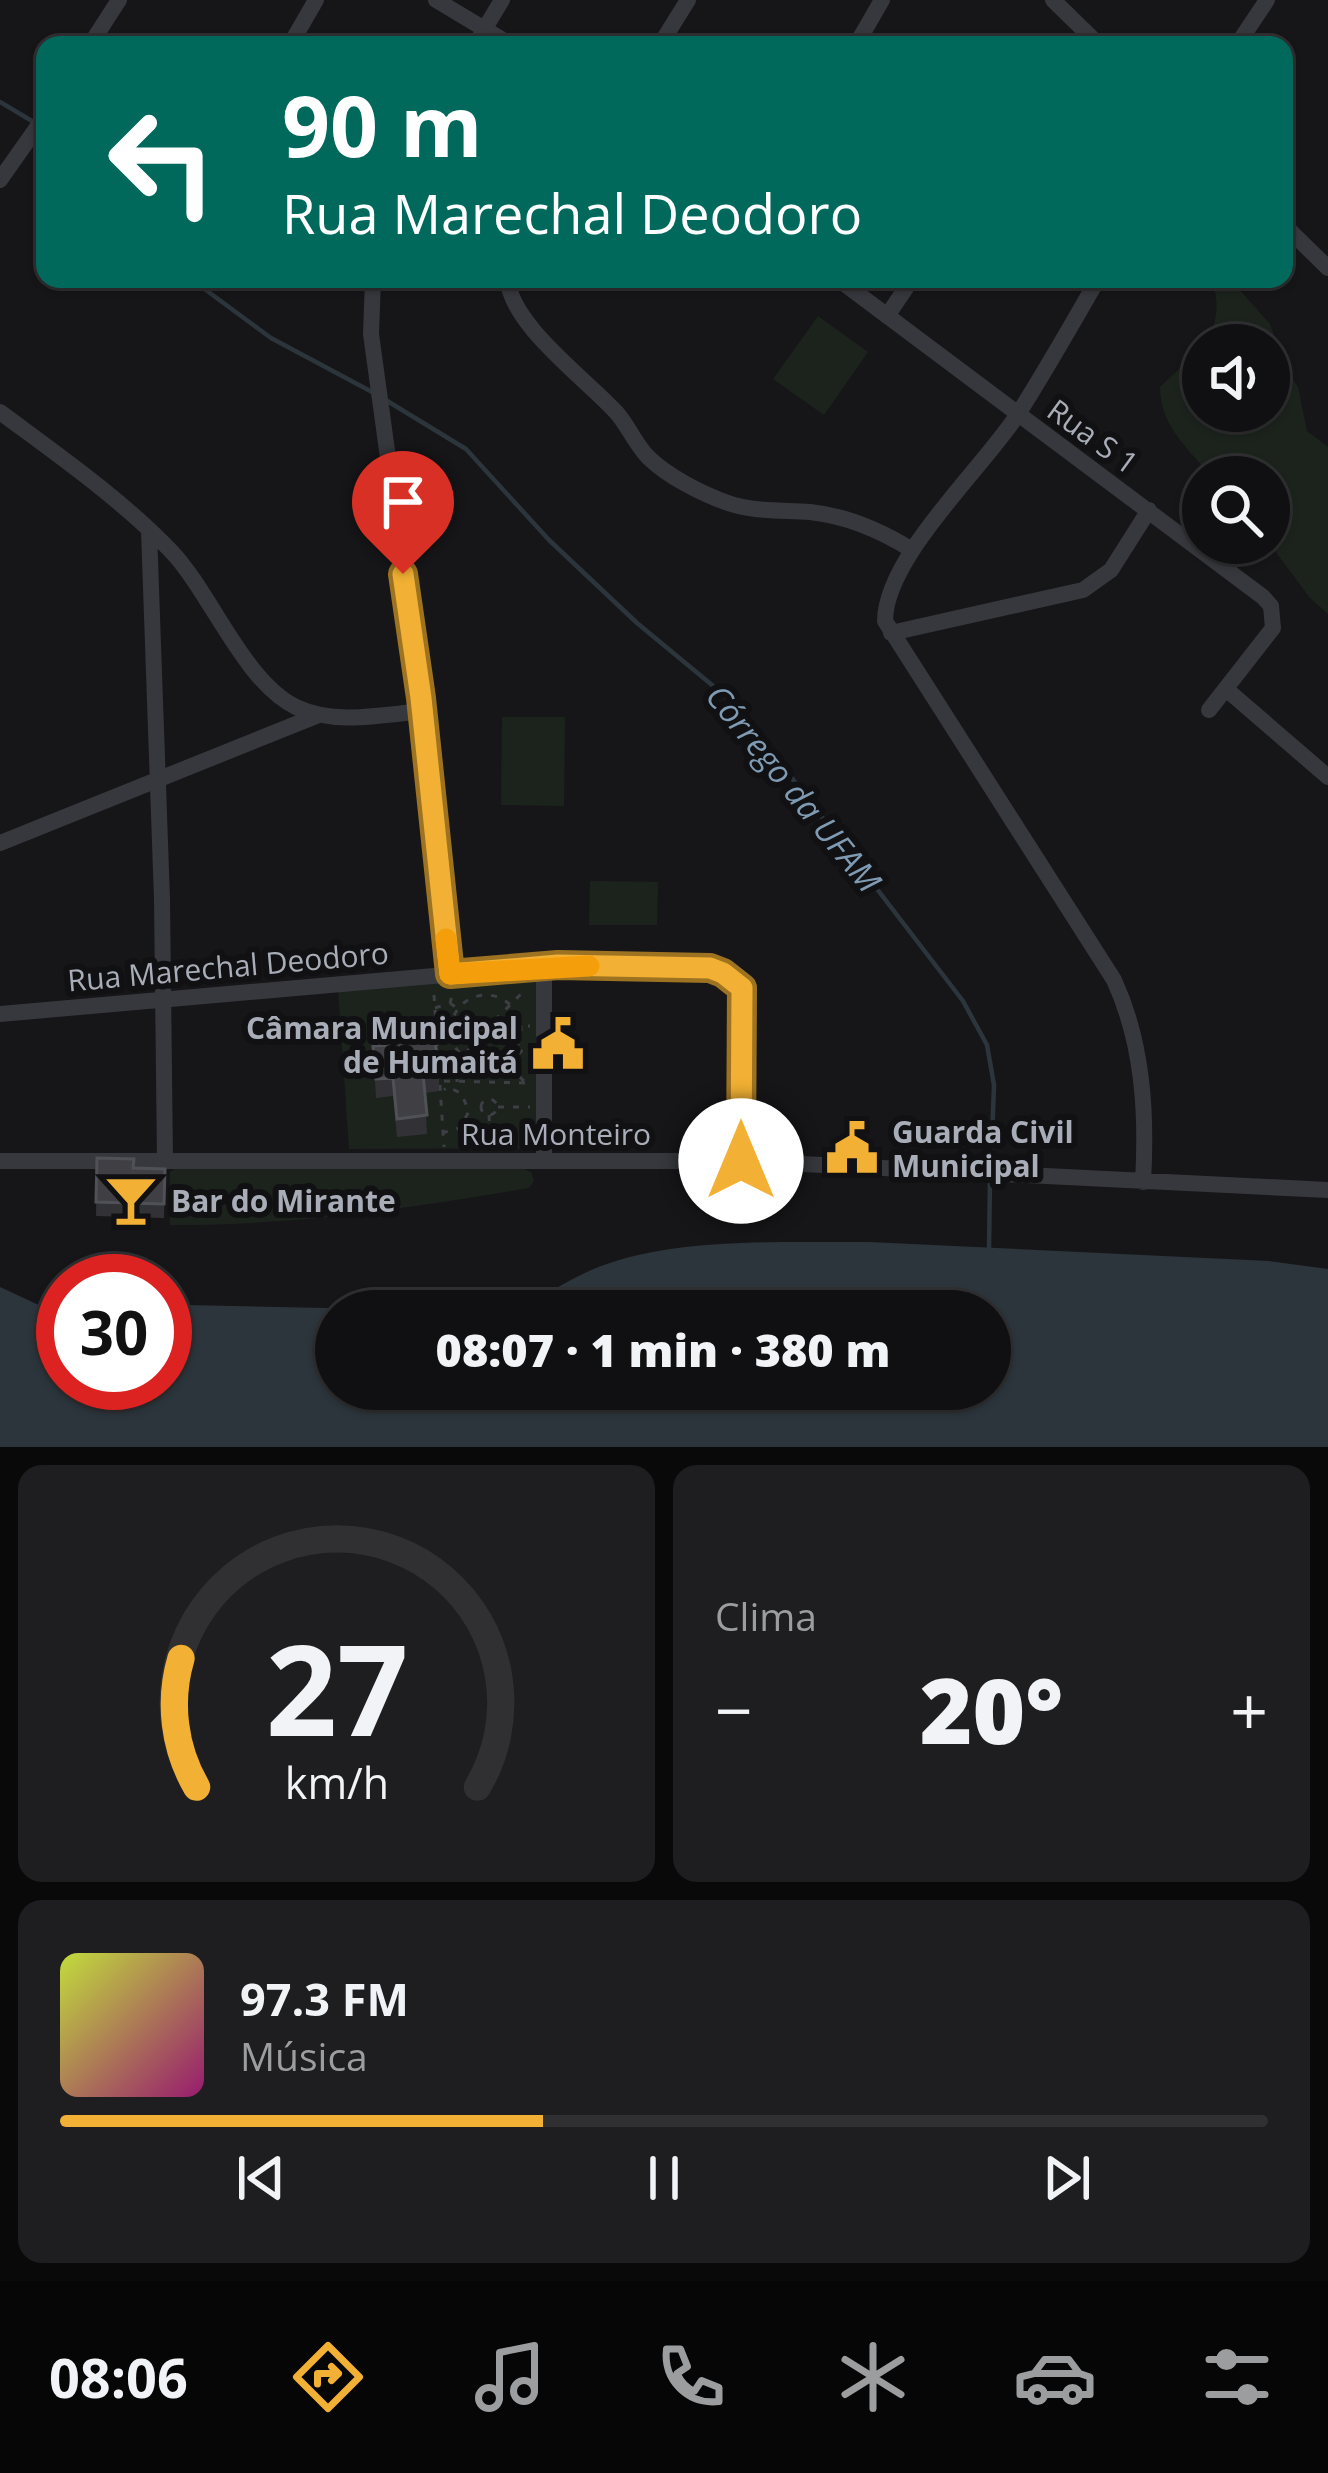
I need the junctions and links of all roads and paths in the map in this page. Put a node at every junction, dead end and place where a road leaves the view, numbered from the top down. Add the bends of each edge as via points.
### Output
1 (119, 0) edge
2 (316, 0) edge
3 (436, 0) edge
4 (502, 0) edge
5 (688, 0) edge
6 (882, 0) edge
7 (1053, 0) edge
8 (1267, 0) edge
9 (96, 36) edge
10 (295, 36) edge
11 (479, 36) edge
12 (481, 36) edge
13 (666, 36) edge
14 (861, 36) edge
15 (1091, 36) edge
16 (1243, 36) edge
17 (36, 129) edge
18 (0, 180) edge
19 (1293, 234) edge
20 (1328, 268) edge
21 (374, 288) edge
22 (508, 288) edge
23 (850, 288) edge
24 (906, 288) edge
25 (1093, 288) edge
26 (887, 316) junction
27 (0, 412) edge
28 (1017, 416) junction
29 (1149, 509) junction
30 (149, 531) junction
31 (912, 550) junction
32 (888, 627) junction
33 (1226, 688) junction
34 (1209, 710) dead end
35 (422, 711) junction
36 (316, 716) junction
37 (1328, 777) edge
38 (158, 781) junction
39 (0, 843) edge
40 (544, 966) junction
41 (518, 968) junction
42 (441, 974) junction
43 (522, 993) junction
44 (544, 997) junction
45 (163, 999) junction
46 (449, 1003) junction
47 (510, 1005) junction
48 (435, 1008) junction
49 (458, 1009) junction
50 (0, 1013) edge
51 (495, 1024) junction
52 (520, 1026) junction
53 (476, 1027) junction
54 (544, 1027) junction
55 (451, 1033) junction
56 (438, 1034) junction
57 (494, 1037) junction
58 (480, 1038) junction
59 (544, 1047) junction
60 (515, 1053) junction
61 (463, 1055) junction
62 (439, 1058) junction
63 (455, 1063) junction
64 (441, 1082) junction
65 (458, 1082) junction
66 (535, 1082) junction
67 (487, 1083) junction
68 (442, 1091) junction
69 (488, 1100) junction
70 (497, 1107) junction
71 (544, 1107) junction
72 (468, 1108) junction
73 (482, 1108) junction
74 (490, 1115) junction
75 (442, 1133) junction
76 (544, 1159) junction
77 (445, 1160) junction
78 (492, 1160) junction
79 (0, 1161) edge
80 (165, 1161) junction
81 (741, 1161) junction
82 (1143, 1182) junction
83 (1328, 1190) edge

1 - 9 street
2 - 10 street
3 - 11 street
4 - 12 street
5 - 13 street
6 - 14 street
7 - 15 street
8 - 16 street
17 - 18 street
19 - 20 street
21 - 35 street via 373,353
22 - 31 street via 525,320 621,417 648,457 676,477 747,508 831,514
23 - 26 street, Rua S 1
24 - 26 street
25 - 28 street
26 - 28 street, Rua S 1
27 - 30 street
28 - 29 street, Rua S 1
28 - 31 street
29 - 32 street via 1111,570 1083,590
29 - 33 street, Rua S 1 via 1270,607 1273,628
30 - 36 street via 199,584 273,689
30 - 38 street
31 - 32 street via 885,605
32 - 82 street via 1127,1008 1142,1084
33 - 34 street, Rua S 1
33 - 37 street
35 - 36 street
35 - 42 street
36 - 38 street
38 - 39 street
38 - 45 street
40 - 41 street, Rua Marechal Deodoro
40 - 44 street
40 - 81 street, Rua Marechal Deodoro via 710,968 742,988
41 - 42 street, Rua Marechal Deodoro
41 - 43 path
42 - 45 street, Rua Marechal Deodoro
42 - 46 path via 453,993
42 - 48 path
43 - 44 path
43 - 47 path
44 - 54 street
45 - 50 street, Rua Marechal Deodoro
45 - 80 street
46 - 48 path
46 - 49 path
47 - 49 path via 486,995
47 - 51 path
47 - 52 path
48 - 56 path
49 - 53 path
49 - 55 path
51 - 52 path
51 - 53 path via 487,1019
51 - 57 path
52 - 54 path
52 - 60 path
53 - 55 path
53 - 58 path
54 - 59 street
55 - 56 path
55 - 61 path
56 - 62 path
57 - 58 path
57 - 60 path
58 - 61 path
59 - 60 path
59 - 66 street
60 - 61 path via 487,1064
60 - 66 path via 516,1073
61 - 63 path
62 - 63 path
62 - 64 path
63 - 65 path
64 - 65 path
64 - 68 path
65 - 67 path
66 - 67 path
66 - 71 street
67 - 69 path
68 - 72 path via 461,1093
68 - 75 path
69 - 70 path
69 - 73 path
70 - 71 path
70 - 74 path
71 - 76 street
72 - 73 path
72 - 75 path via 464,1125
73 - 74 path
74 - 78 path
75 - 77 path
76 - 78 street, Rua Monteiro
76 - 81 street, Rua Monteiro
77 - 78 street, Rua Monteiro
77 - 80 street, Rua Monteiro
79 - 80 street, Rua Monteiro
81 - 82 street, Rua Monteiro
82 - 83 street, Rua Monteiro

